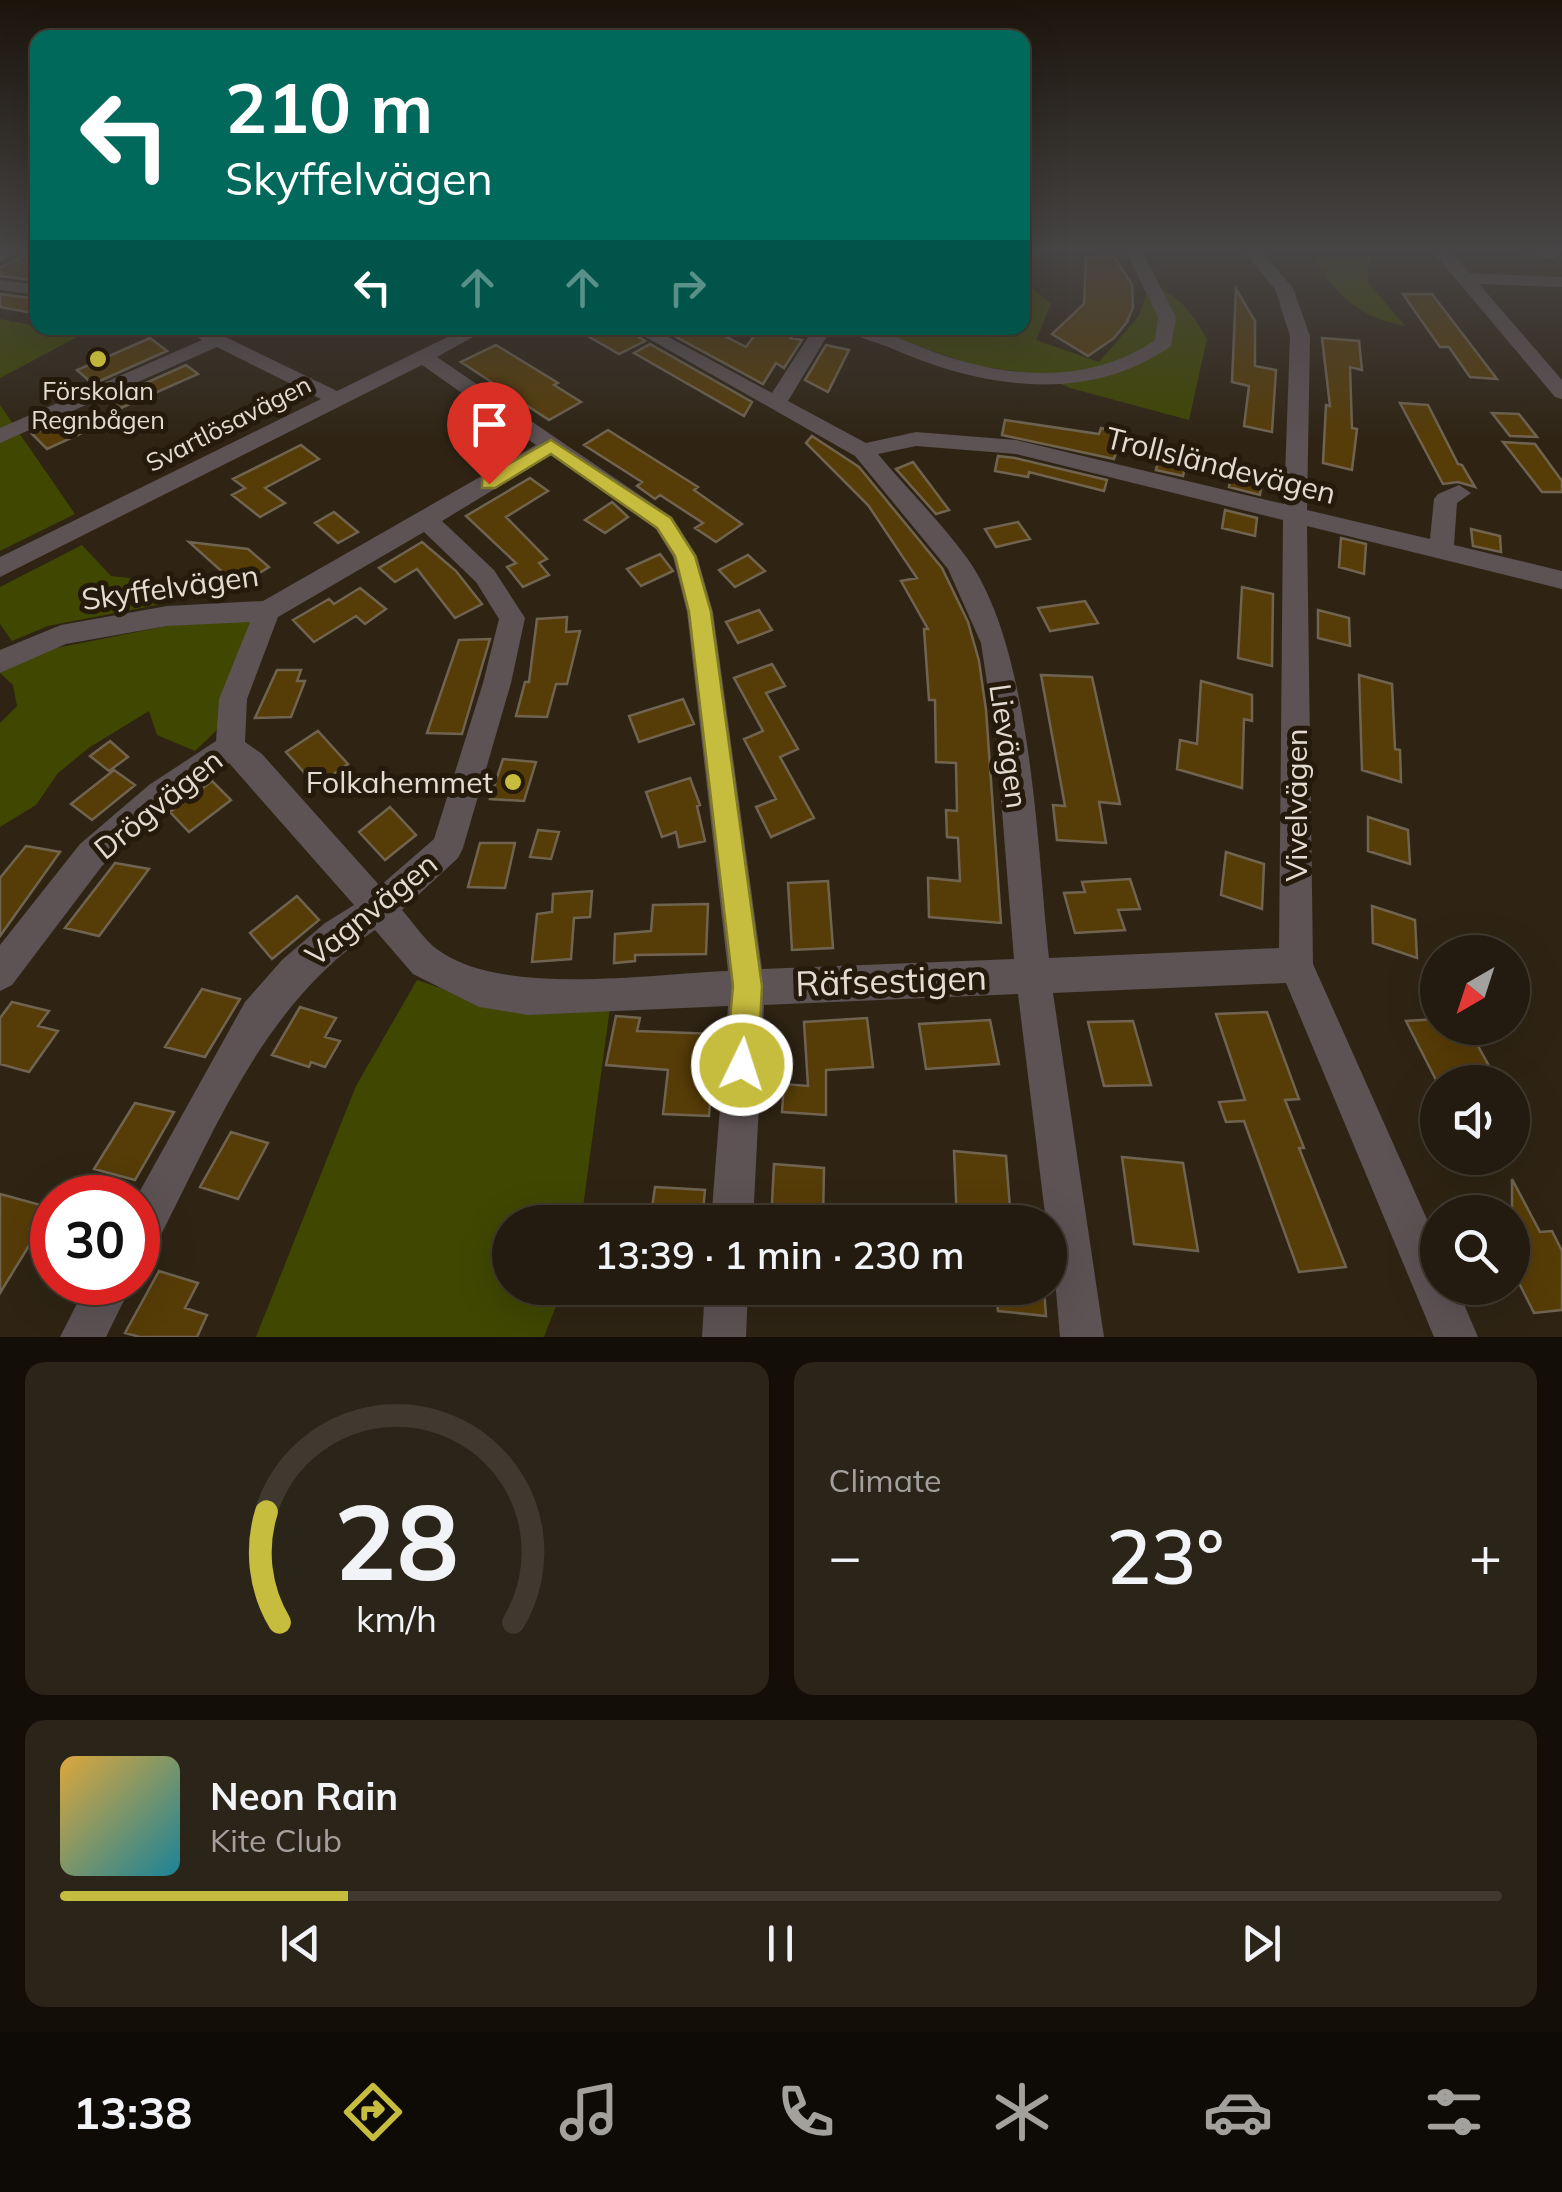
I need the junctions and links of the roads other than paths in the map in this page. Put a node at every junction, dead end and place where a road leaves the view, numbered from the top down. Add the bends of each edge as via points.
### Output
1 (1166, 315) edge
2 (1293, 315) edge
3 (1500, 315) edge
4 (208, 335) edge
5 (466, 335) edge
6 (652, 335) edge
7 (819, 335) edge
8 (872, 335) edge
9 (218, 340) junction
10 (422, 356) junction
11 (1552, 370) edge
12 (1562, 393) edge
13 (337, 399) junction
14 (777, 402) junction
15 (0, 436) edge
16 (551, 446) junction
17 (863, 451) junction
18 (1459, 492) dead end
19 (1295, 514) junction
20 (427, 521) junction
21 (1442, 549) junction
22 (0, 568) edge
23 (1562, 580) edge
24 (266, 611) junction
25 (0, 662) edge
26 (230, 746) junction
27 (378, 909) junction
28 (1296, 965) junction
29 (0, 973) edge
30 (1033, 975) junction
31 (747, 986) junction
32 (160, 1195) edge
33 (733, 1205) edge
34 (99, 1305) edge
35 (726, 1305) edge
36 (82, 1337) edge
37 (724, 1337) edge
38 (1082, 1337) edge
39 (1456, 1337) edge

1 - 8 street via 1164,342 1142,360 1103,375 1053,380 938,360
2 - 19 street, Vivelvägen via 1300,336
3 - 11 street
4 - 9 street
5 - 10 street, Svartlösavägen
6 - 14 street, Lievägen
7 - 14 street
9 - 13 street
9 - 15 street
10 - 13 street, Svartlösavägen
10 - 16 street
11 - 12 street
13 - 22 street, Svartlösavägen
14 - 17 street, Lievägen
16 - 20 street, Skyffelvägen
16 - 31 street via 664,523 685,556 700,612
17 - 19 street, Trollsländevägen via 916,439 1016,447
17 - 30 street, Lievägen via 960,565 994,642 1012,748
18 - 21 street via 1446,500
19 - 21 street, Trollsländevägen
19 - 28 street, Vivelvägen
20 - 24 street, Skyffelvägen
20 - 27 street, Vagnvägen via 485,576 512,618 447,848
21 - 23 street, Trollsländevägen
24 - 25 street, Skyffelvägen via 167,616 61,635
24 - 26 street, Drögvägen via 233,699
26 - 27 street, Räfsestigen
26 - 29 street, Drögvägen via 92,855
27 - 31 street, Räfsestigen via 425,962 479,989 528,997
27 - 32 street, Vagnvägen via 294,972 258,1015
28 - 30 street, Räfsestigen
28 - 39 street, Vivelvägen
30 - 31 street, Räfsestigen
30 - 38 street, Lievägen
31 - 33 street
34 - 36 street
35 - 37 street

